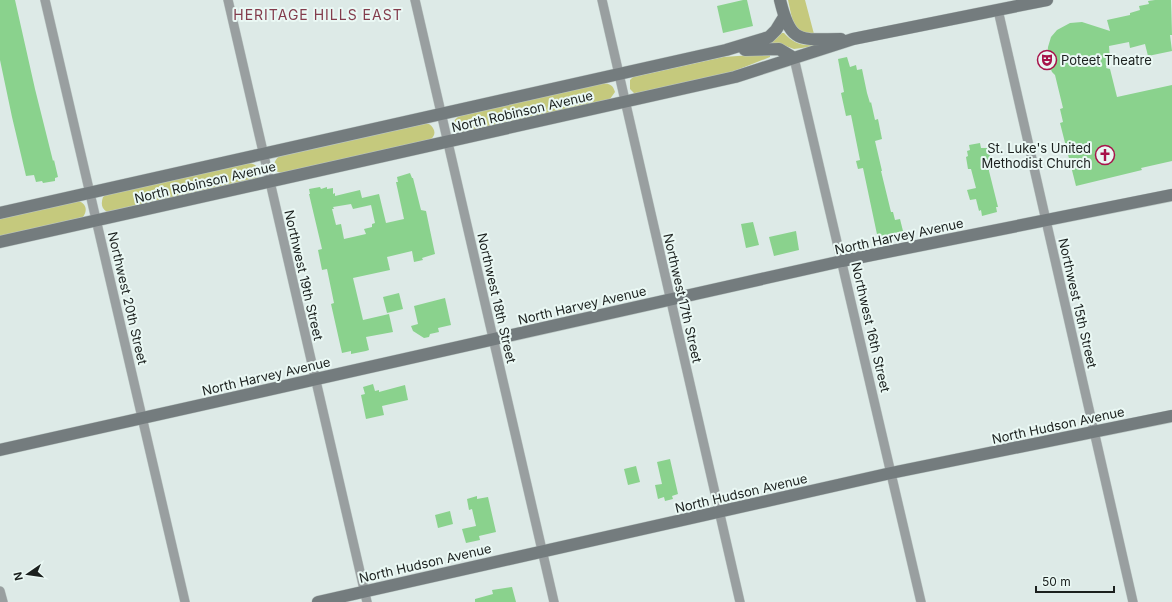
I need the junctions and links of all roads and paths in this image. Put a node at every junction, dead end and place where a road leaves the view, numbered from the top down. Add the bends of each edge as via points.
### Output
1 (45, 0) edge
2 (228, 0) edge
3 (415, 0) edge
4 (602, 0) edge
5 (780, 0) edge
6 (1047, 0) edge
7 (1014, 4) edge
8 (998, 10) junction
9 (784, 17) junction
10 (854, 39) junction
11 (726, 50) junction
12 (794, 58) junction
13 (619, 74) junction
14 (625, 102) junction
15 (441, 114) junction
16 (447, 142) junction
17 (263, 154) junction
18 (270, 182) junction
19 (90, 193) junction
20 (1172, 195) edge
21 (0, 213) edge
22 (96, 220) junction
23 (1046, 220) junction
24 (0, 242) edge
25 (842, 261) junction
26 (670, 299) junction
27 (493, 339) junction
28 (315, 379) junction
29 (1172, 416) edge
30 (142, 418) junction
31 (1094, 432) junction
32 (0, 450) edge
33 (891, 473) junction
34 (720, 512) junction
35 (542, 552) junction
36 (0, 591) edge
37 (366, 597) edge
38 (3, 602) edge
39 (185, 602) edge
40 (318, 602) edge
41 (554, 602) edge
42 (740, 602) edge
43 (921, 602) edge
44 (1133, 602) edge

1 - 19 street, Northwest 20th Street
2 - 17 street, Northwest 19th Street
3 - 15 street, Northwest 18th Street
4 - 13 street, Northwest 17th Street
5 - 9 street
6 - 7 street, North Robinson Avenue
7 - 8 street, North Robinson Avenue
8 - 10 street, North Robinson Avenue
8 - 23 street, Northwest 15th Street
9 - 10 street via 792,32 800,38
9 - 11 street via 769,37
10 - 12 street, North Robinson Avenue
11 - 12 street via 775,49
11 - 13 street, North Robinson Avenue
12 - 14 street, North Robinson Avenue via 735,77
12 - 25 street, Northwest 16th Street
13 - 14 street, Northwest 17th Street
13 - 15 street, North Robinson Avenue
14 - 16 street, North Robinson Avenue
14 - 26 street, Northwest 17th Street
15 - 16 street, Northwest 18th Street
15 - 17 street, North Robinson Avenue
16 - 18 street, North Robinson Avenue
16 - 27 street, Northwest 18th Street
17 - 18 street, Northwest 19th Street
17 - 19 street, North Robinson Avenue
18 - 22 street, North Robinson Avenue
18 - 28 street, Northwest 19th Street
19 - 21 street, North Robinson Avenue
19 - 22 street, Northwest 20th Street
20 - 23 street, North Harvey Avenue
22 - 24 street, North Robinson Avenue
22 - 30 street, Northwest 20th Street
23 - 25 street, North Harvey Avenue
23 - 31 street, Northwest 15th Street
25 - 26 street, North Harvey Avenue
25 - 33 street, Northwest 16th Street
26 - 27 street, North Harvey Avenue
26 - 34 street, Northwest 17th Street
27 - 28 street, North Harvey Avenue
27 - 35 street, Northwest 18th Street
28 - 30 street, North Harvey Avenue
28 - 37 street, Northwest 19th Street
29 - 31 street, North Hudson Avenue
30 - 32 street, North Harvey Avenue
30 - 39 street, Northwest 20th Street
31 - 33 street, North Hudson Avenue
31 - 44 street, Northwest 15th Street
33 - 34 street, North Hudson Avenue
33 - 43 street, Northwest 16th Street
34 - 35 street, North Hudson Avenue
34 - 42 street, Northwest 17th Street
35 - 37 street, North Hudson Avenue
35 - 41 street, Northwest 18th Street
36 - 38 street
37 - 40 street, North Hudson Avenue

